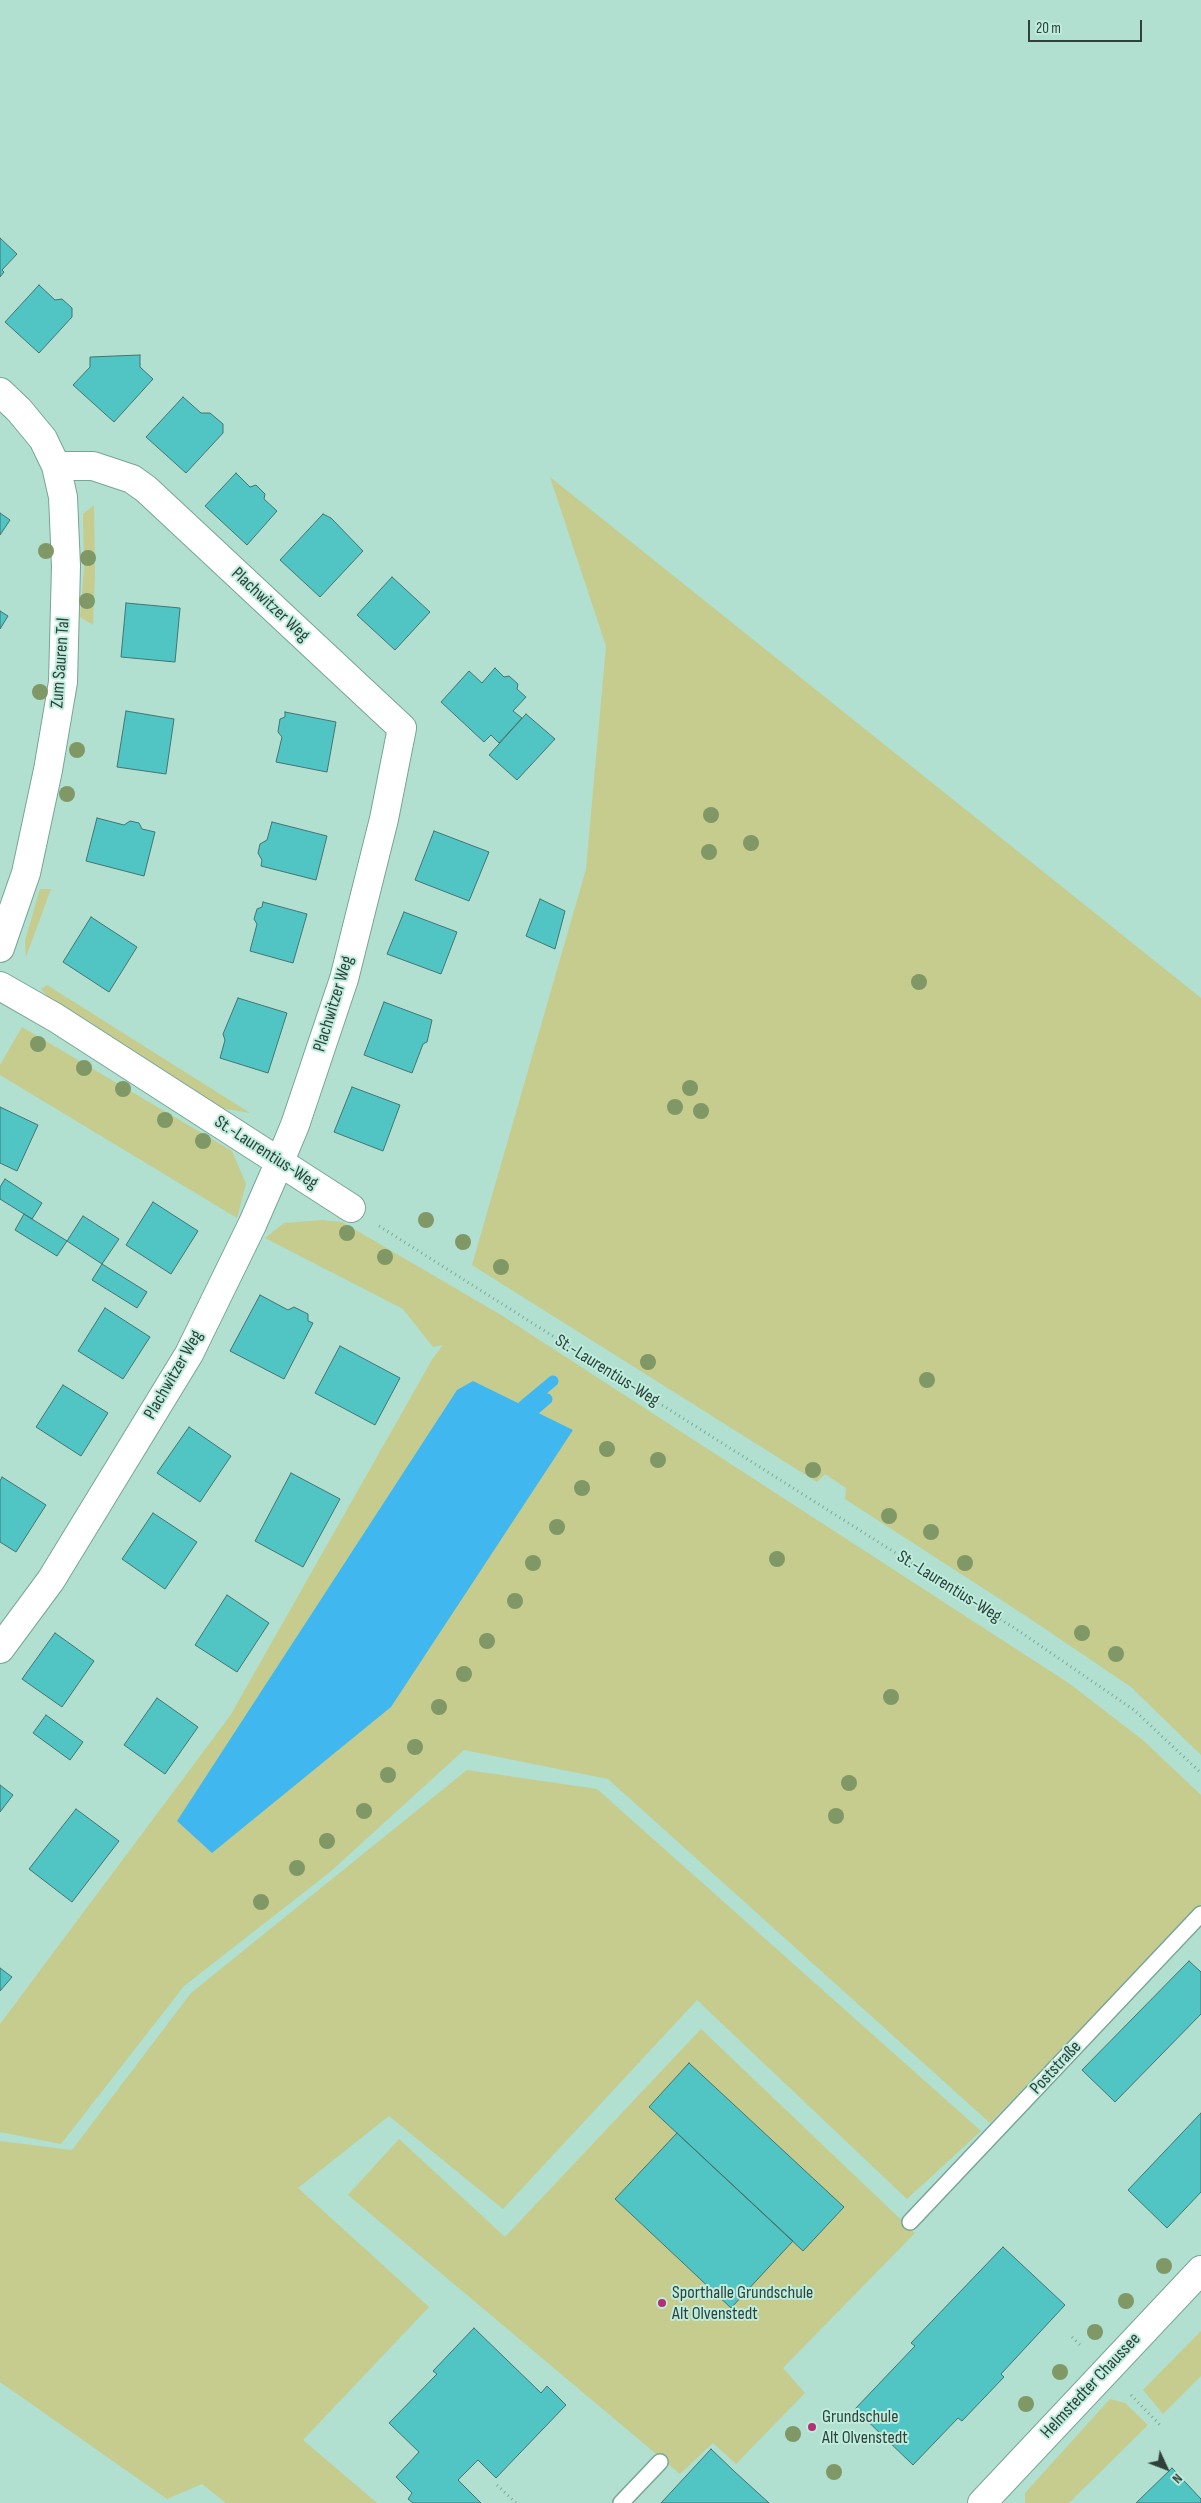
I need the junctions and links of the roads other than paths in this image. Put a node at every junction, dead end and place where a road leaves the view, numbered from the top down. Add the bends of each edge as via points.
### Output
1 (0, 392) edge
2 (56, 466) junction
3 (0, 948) edge
4 (0, 986) edge
5 (280, 1161) junction
6 (351, 1208) road end
7 (0, 1649) edge
8 (1201, 1914) edge
9 (910, 2222) dead end
10 (1201, 2270) edge
11 (660, 2462) dead end
12 (621, 2503) edge
13 (982, 2503) edge

1 - 2 street, Zum Sauren Tal via 43,439
2 - 3 street, Zum Sauren Tal via 63,497 66,566 63,682 26,873
2 - 5 street, Plachwitzer Weg via 93,466 132,480 146,489 402,728 384,819 344,978
4 - 5 street, St.-Laurentius-Weg via 56,1018
5 - 6 street, St.-Laurentius-Weg
5 - 7 street, Plachwitzer Weg via 189,1354 51,1580
8 - 9 lane, Poststraße
10 - 13 street, Helmstedter Chaussee
11 - 12 lane

